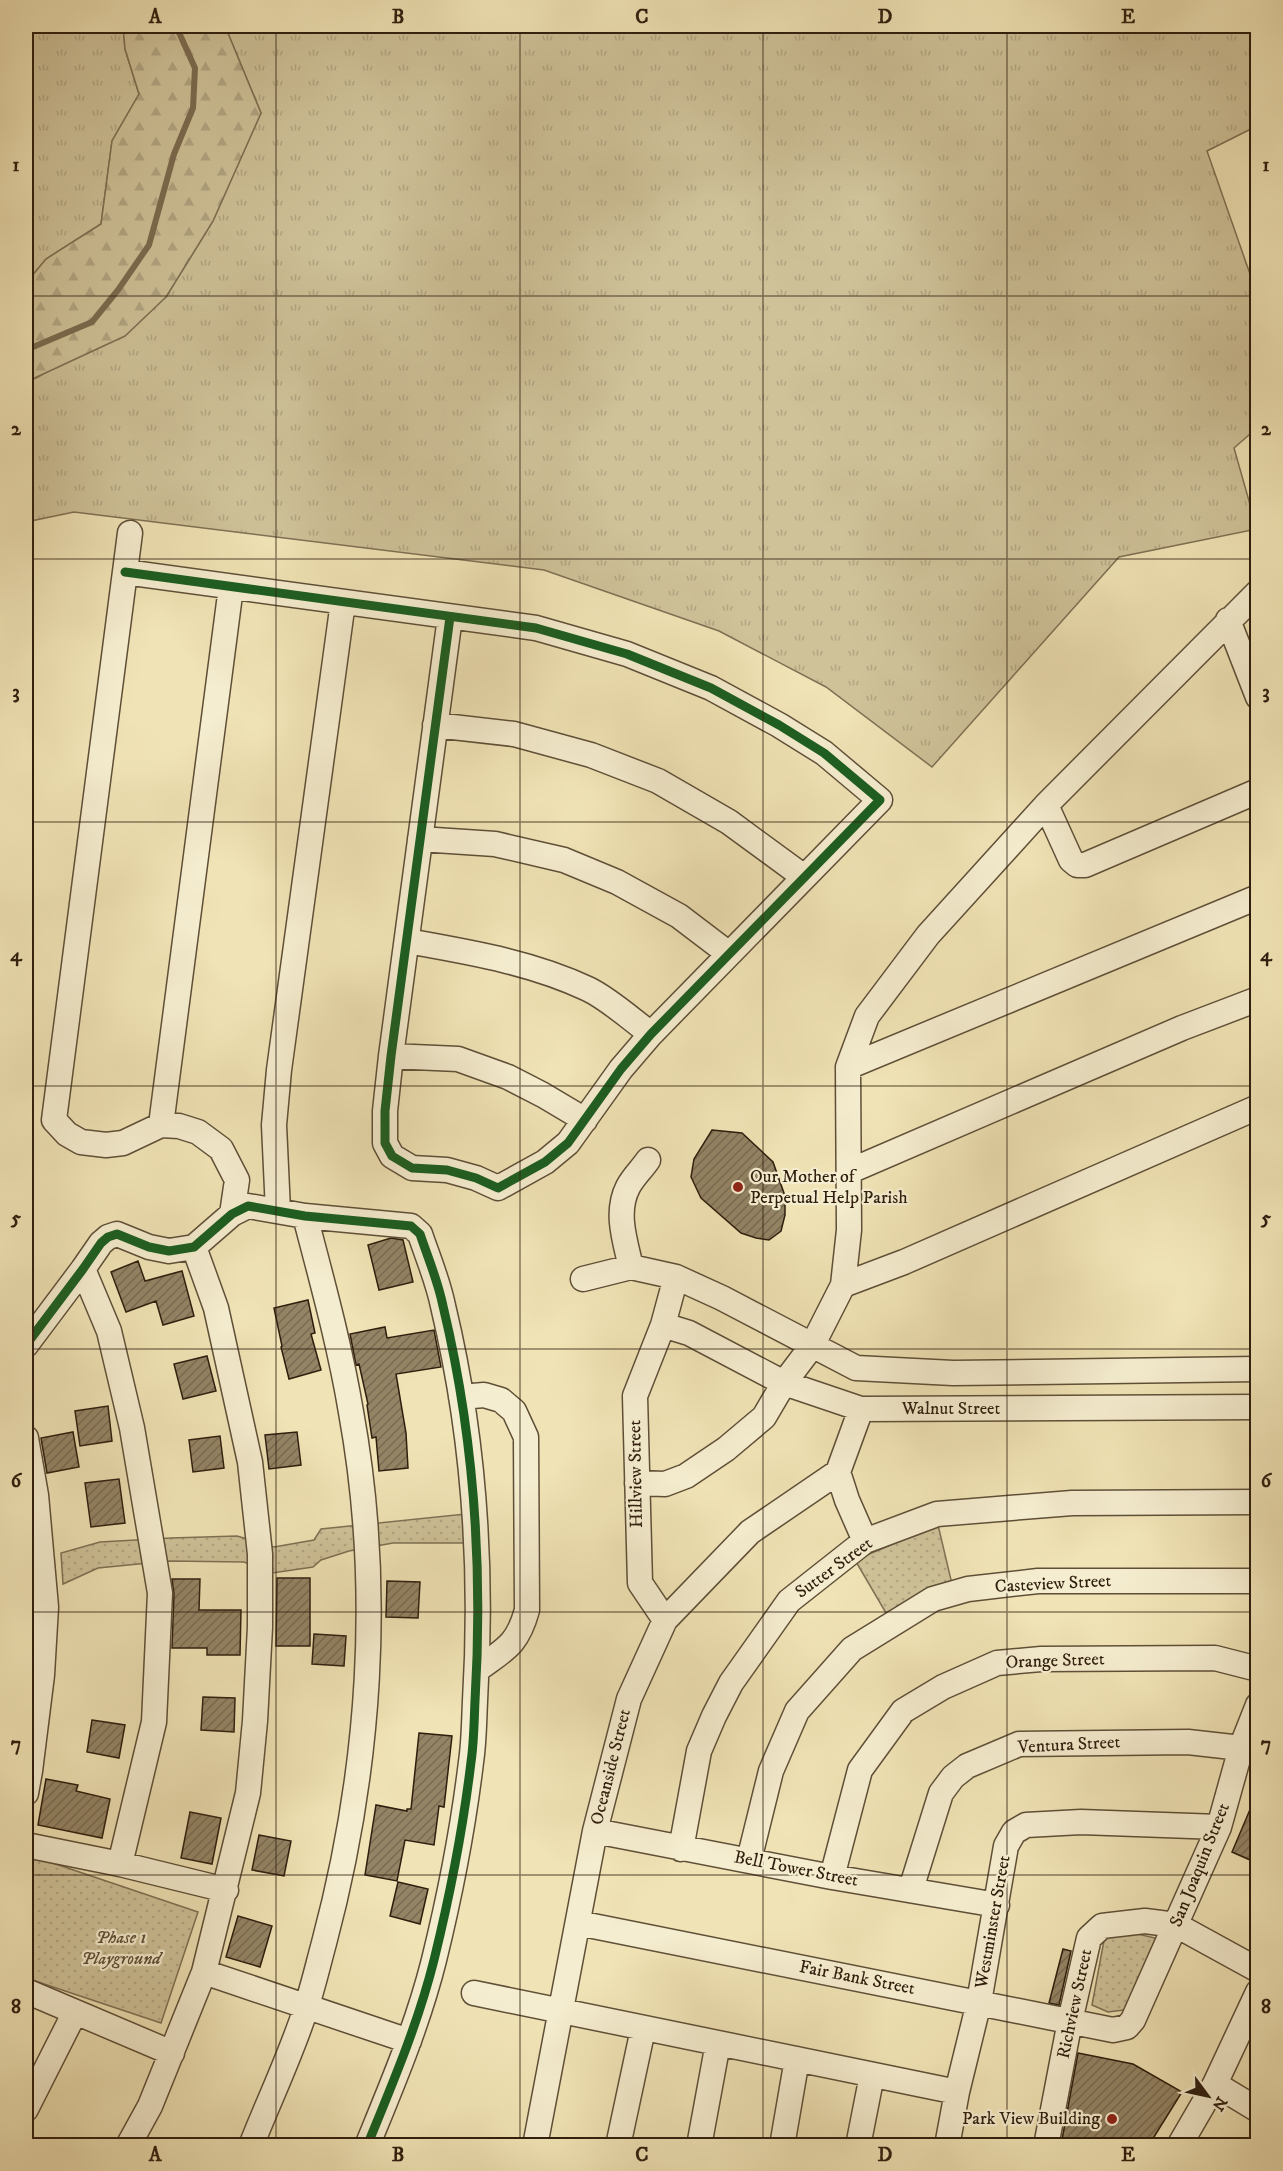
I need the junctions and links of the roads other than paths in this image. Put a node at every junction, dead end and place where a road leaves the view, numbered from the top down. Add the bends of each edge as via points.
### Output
1 (130, 533) dead end
2 (125, 572) junction
3 (231, 586) junction
4 (1257, 592) edge
5 (343, 602) junction
6 (450, 617) junction
7 (1228, 620) junction
8 (1257, 697) edge
9 (435, 725) junction
10 (1257, 790) edge
11 (1046, 805) junction
12 (420, 839) junction
13 (804, 877) junction
14 (1257, 897) edge
15 (407, 941) junction
16 (729, 954) junction
17 (1257, 999) edge
18 (651, 1034) junction
19 (391, 1056) junction
20 (848, 1067) junction
21 (1257, 1107) edge
22 (585, 1120) junction
23 (161, 1125) junction
24 (648, 1160) dead end
25 (850, 1171) junction
26 (278, 1211) junction
27 (232, 1214) junction
28 (305, 1216) junction
29 (194, 1247) junction
30 (631, 1267) junction
31 (83, 1269) junction
32 (676, 1277) junction
33 (583, 1280) dead end
34 (843, 1285) junction
35 (663, 1325) junction
36 (26, 1345) edge
37 (812, 1346) junction
38 (1257, 1369) edge
39 (784, 1383) junction
40 (461, 1397) junction
41 (1257, 1407) edge
42 (861, 1409) junction
43 (26, 1438) edge
44 (838, 1472) junction
45 (637, 1483) junction
46 (1257, 1502) edge
47 (865, 1541) junction
48 (1257, 1581) edge
49 (665, 1620) junction
50 (1257, 1669) edge
51 (477, 1670) junction
52 (1257, 1706) edge
53 (1241, 1748) junction
54 (26, 1793) edge
55 (1219, 1827) junction
56 (595, 1831) junction
57 (26, 1845) edge
58 (681, 1849) junction
59 (748, 1860) junction
60 (120, 1864) junction
61 (832, 1877) junction
62 (911, 1889) junction
63 (226, 1890) junction
64 (997, 1905) junction
65 (578, 1923) junction
66 (1176, 1925) junction
67 (1257, 1970) edge
68 (204, 1972) junction
69 (26, 1991) edge
70 (1257, 1992) edge
71 (474, 1993) dead end
72 (979, 2002) junction
73 (306, 2008) junction
74 (562, 2010) junction
75 (75, 2012) junction
76 (1133, 2020) joint
77 (1070, 2021) junction
78 (643, 2029) junction
79 (409, 2041) junction
80 (718, 2043) junction
81 (172, 2053) junction
82 (797, 2059) junction
83 (872, 2074) junction
84 (1215, 2084) junction
85 (957, 2092) junction
86 (26, 2109) edge
87 (1257, 2110) edge
88 (128, 2145) edge
89 (251, 2145) edge
90 (368, 2145) edge
91 (535, 2145) edge
92 (618, 2145) edge
93 (699, 2145) edge
94 (782, 2145) edge
95 (858, 2145) edge
96 (947, 2145) edge
97 (1046, 2145) edge
98 (1179, 2145) edge

1 - 2 street
2 - 3 street
2 - 23 street via 54,1120 81,1142 106,1145 123,1143
3 - 5 street
3 - 23 street
4 - 7 street
5 - 6 street
5 - 26 street via 279,1071 274,1125
6 - 9 street
6 - 13 street via 536,628 627,654 711,688 824,753 880,800
7 - 8 street
7 - 11 street
9 - 12 street
9 - 13 street via 514,734 591,755 658,781 729,822
10 - 11 street via 1085,865 1071,860
11 - 20 street via 928,935 897,975 867,1016
12 - 15 street
12 - 16 street via 495,844 564,860 617,882 679,916
13 - 16 street
14 - 20 street
15 - 18 street via 540,969 590,990
15 - 19 street
16 - 18 street
17 - 25 street
18 - 22 street
19 - 22 street via 458,1059 508,1077
19 - 22 street via 386,1143 392,1156 412,1168 447,1170 498,1188 545,1162 568,1143
20 - 25 street
21 - 34 street
23 - 27 street via 198,1132 221,1149 237,1180
24 - 30 street via 628,1188 622,1208 622,1233
25 - 34 street
26 - 27 street via 248,1206
26 - 28 street
27 - 29 street
28 - 40 street via 411,1226 420,1234 443,1304
28 - 73 street via 351,1412 369,1572 361,1757 340,1882
29 - 31 street via 169,1251 117,1234 101,1243
29 - 63 street via 216,1308 250,1462 260,1554 248,1794
30 - 32 street
30 - 33 street
31 - 36 street
31 - 60 street via 109,1331 130,1417 160,1593 154,1722
32 - 35 street, Hillview Street
32 - 37 street
34 - 37 street
35 - 39 street, Walnut Street via 689,1333
35 - 45 street, Hillview Street via 635,1396
37 - 38 street via 856,1368 953,1373
37 - 39 street
39 - 42 street, Walnut Street
39 - 45 street via 764,1417 726,1449 686,1476 665,1484
40 - 51 street via 475,1520
40 - 51 street via 484,1395 501,1400 514,1411 526,1437 527,1610 521,1632
41 - 42 street, Walnut Street
42 - 44 street
43 - 54 street via 36,1495 46,1607 42,1675
44 - 47 street
44 - 49 street, Oceanside Street via 750,1532
45 - 49 street, Hillview Street via 640,1583
46 - 47 street, Sutter Street via 1072,1503 937,1514
47 - 58 street, Sutter Street via 789,1601 731,1683 699,1752
48 - 59 street, Casteview Street via 1038,1581 968,1589 933,1599 852,1649 797,1711 771,1771
49 - 56 street, Oceanside Street via 629,1699
50 - 61 street, Orange Street via 1215,1658 1041,1659 997,1663 943,1687 903,1711 860,1770
51 - 79 street via 471,1761 460,1839 434,1961
52 - 53 street, San Joaquin Street
53 - 55 street, San Joaquin Street
53 - 62 street, Ventura Street via 1188,1742 1019,1744 967,1766 941,1793
55 - 64 street, Westminster Street via 1081,1822 1026,1825 1014,1832 1006,1846
55 - 66 street, San Joaquin Street
56 - 58 street, Bell Tower Street
56 - 65 street, Oceanside Street
57 - 60 street
58 - 59 street, Bell Tower Street
59 - 61 street, Bell Tower Street
60 - 63 street
61 - 62 street, Bell Tower Street
62 - 64 street, Bell Tower Street
63 - 68 street
64 - 72 street, Westminster Street
65 - 72 street, Fair Bank Street
65 - 74 street, Oceanside Street
66 - 67 street, Richview Street
66 - 76 street, San Joaquin Street
66 - 77 street, Richview Street via 1145,1921 1102,1926 1095,1931 1089,1938
68 - 73 street
68 - 81 street
69 - 75 street
70 - 84 street
71 - 74 street
72 - 77 street, Fair Bank Street
72 - 85 street, Westminster Street
73 - 79 street
73 - 89 street
74 - 78 street
74 - 91 street, Oceanside Street
75 - 81 street
75 - 86 street
76 - 77 street, Fair Bank Street via 1127,2027 1113,2030
77 - 97 street, Richview Street
78 - 80 street
78 - 92 street
79 - 90 street
80 - 82 street
80 - 93 street
81 - 88 street via 150,2106
82 - 83 street
82 - 94 street
83 - 85 street
83 - 95 street
84 - 87 street
84 - 98 street
85 - 96 street, Westminster Street

